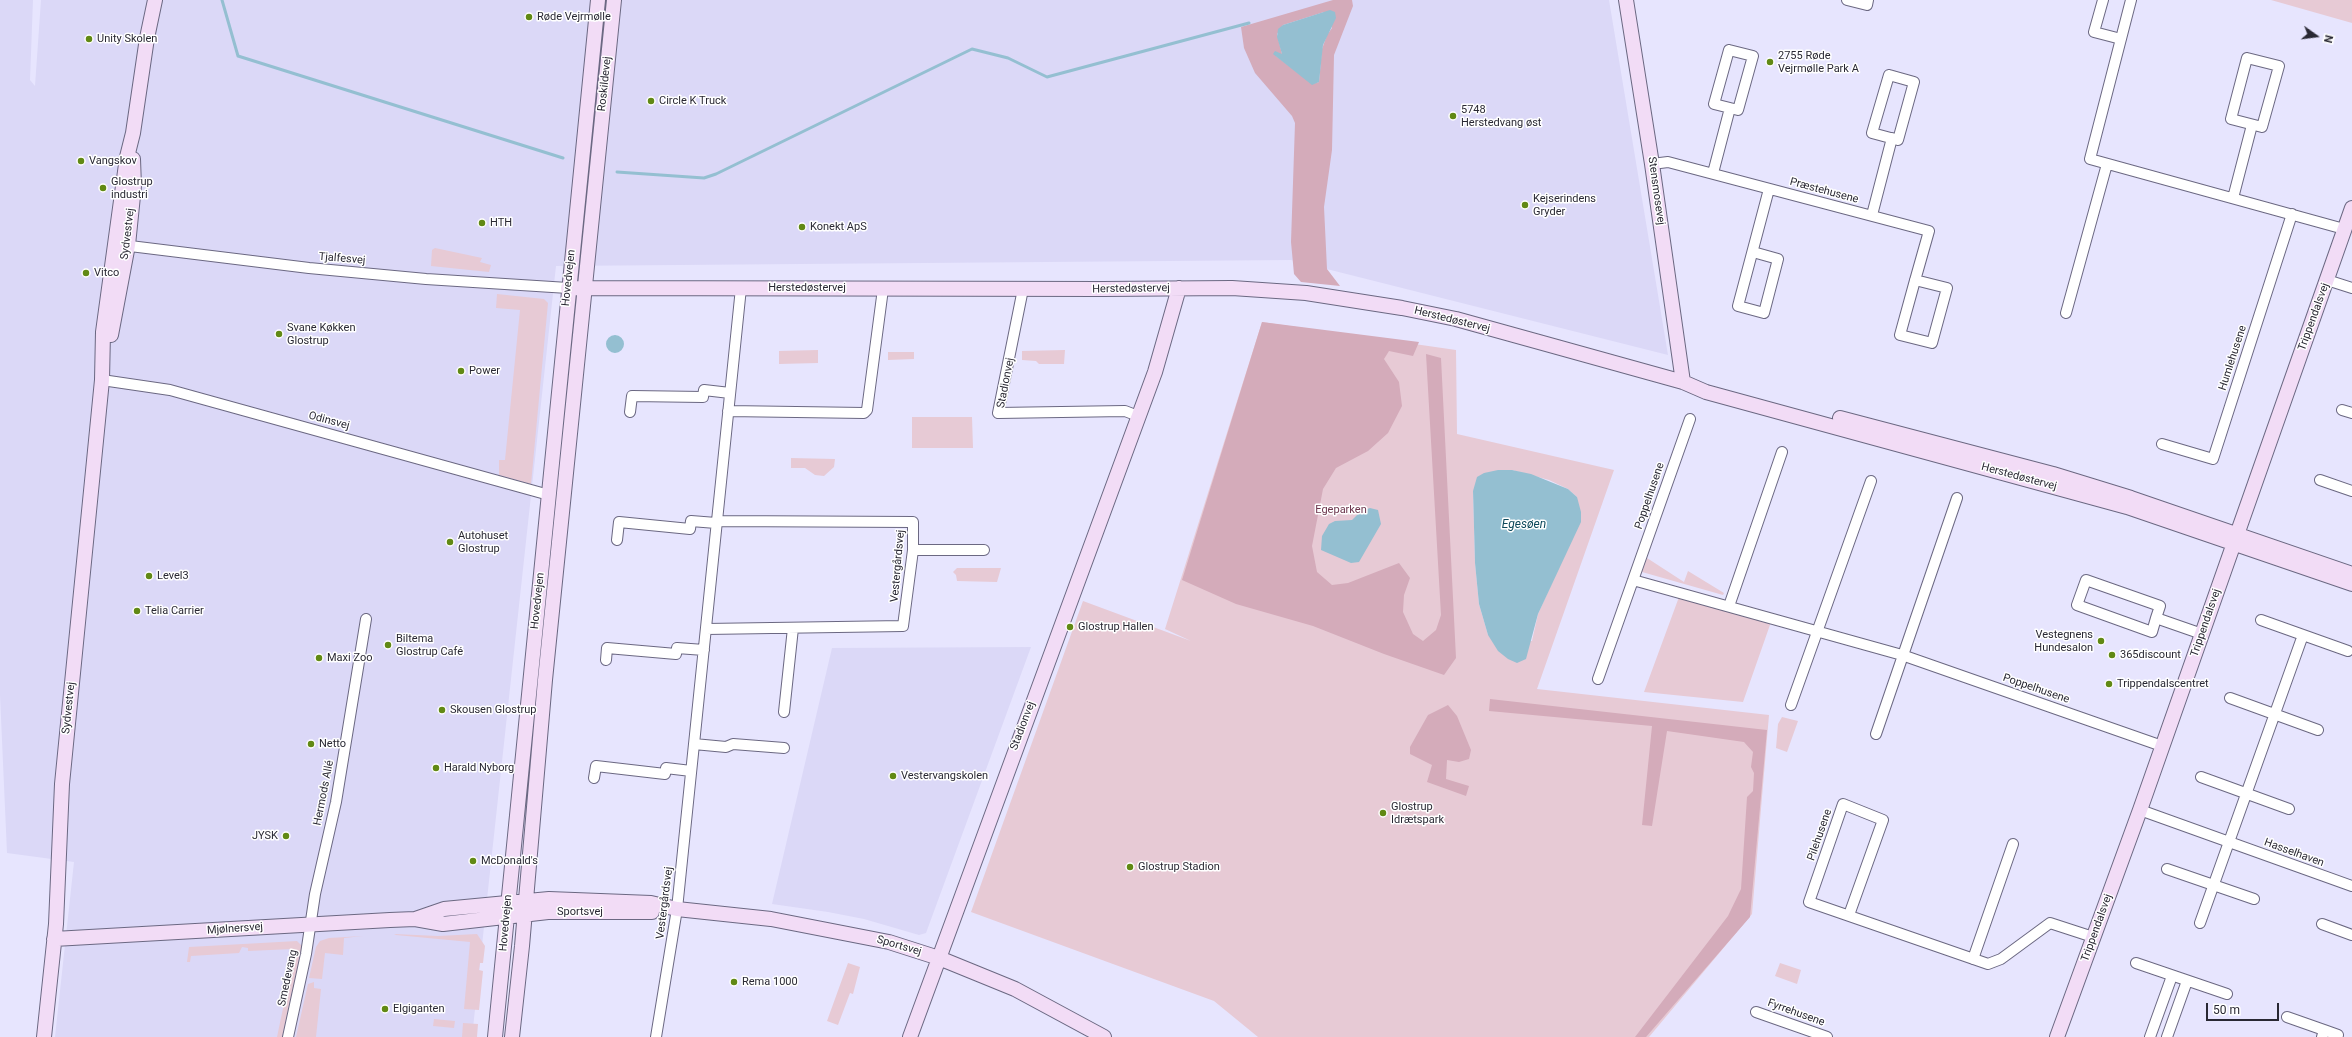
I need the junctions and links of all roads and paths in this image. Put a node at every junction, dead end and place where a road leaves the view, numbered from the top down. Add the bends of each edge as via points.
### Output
1 (155, 0) edge
2 (598, 0) edge
3 (614, 0) edge
4 (1626, 0) edge
5 (1847, 0) edge
6 (1868, 0) edge
7 (2103, 0) edge
8 (2131, 0) edge
9 (2121, 39) junction
10 (1730, 108) junction
11 (2252, 125) junction
12 (1892, 138) junction
13 (581, 164) joint
14 (1652, 164) junction
15 (2107, 164) junction
16 (598, 168) joint
17 (1713, 173) junction
18 (1769, 189) junction
19 (2233, 198) junction
20 (2352, 208) edge
21 (2292, 214) junction
22 (1872, 215) junction
23 (2340, 228) junction
24 (121, 244) junction
25 (1753, 252) junction
26 (1915, 280) junction
27 (2327, 280) junction
28 (568, 288) junction
29 (585, 288) junction
30 (741, 288) junction
31 (1179, 288) junction
32 (2352, 288) edge
33 (883, 289) junction
34 (1023, 289) junction
35 (2066, 314) dead end
36 (102, 380) junction
37 (1682, 382) junction
38 (730, 393) junction
39 (728, 411) junction
40 (630, 412) dead end
41 (1138, 416) junction
42 (1690, 420) dead end
43 (2162, 444) dead end
44 (1782, 452) dead end
45 (2320, 480) dead end
46 (1871, 481) dead end
47 (2352, 491) edge
48 (549, 495) junction
49 (1957, 498) dead end
50 (716, 522) junction
51 (2235, 538) junction
52 (618, 540) dead end
53 (912, 550) junction
54 (984, 550) dead end
55 (2352, 574) edge
56 (1633, 580) junction
57 (2352, 584) edge
58 (1729, 606) junction
59 (2156, 618) junction
60 (366, 619) dead end
61 (2262, 620) dead end
62 (793, 628) junction
63 (706, 629) junction
64 (1818, 632) junction
65 (2196, 632) junction
66 (2302, 635) junction
67 (704, 650) junction
68 (2348, 651) dead end
69 (1902, 655) junction
70 (606, 660) dead end
71 (1598, 679) dead end
72 (2230, 698) dead end
73 (1792, 705) dead end
74 (784, 712) dead end
75 (2275, 714) junction
76 (2318, 730) dead end
77 (1876, 734) dead end
78 (694, 744) junction
79 (2158, 744) junction
80 (784, 748) dead end
81 (692, 771) junction
82 (2201, 777) dead end
83 (594, 778) dead end
84 (2246, 793) junction
85 (2289, 809) dead end
86 (2140, 810) junction
87 (2228, 842) junction
88 (2013, 844) dead end
89 (2168, 869) dead end
90 (2214, 885) junction
91 (2352, 886) edge
92 (2254, 899) dead end
93 (525, 908) junction
94 (677, 909) junction
95 (507, 910) junction
96 (1849, 916) junction
97 (310, 924) junction
98 (2200, 924) dead end
99 (2322, 924) dead end
100 (2087, 935) junction
101 (2352, 935) edge
102 (54, 939) junction
103 (939, 958) junction
104 (1973, 959) junction
105 (2136, 963) dead end
106 (2172, 976) junction
107 (2187, 981) junction
108 (2227, 994) dead end
109 (1756, 1012) dead end
110 (2287, 1017) dead end
111 (2323, 1033) edge
112 (2340, 1036) edge
113 (44, 1037) edge
114 (288, 1037) edge
115 (494, 1037) edge
116 (512, 1037) edge
117 (656, 1037) edge
118 (910, 1037) edge
119 (1104, 1037) edge
120 (1828, 1037) edge
121 (2058, 1037) edge
122 (2150, 1037) edge
123 (2167, 1037) edge

1 - 24 street, Sydvestvej via 146,38 133,133 134,186
2 - 13 street, Roskildevej
3 - 16 street, Roskildevej
4 - 14 street, Stensmosevej
5 - 6 street via 1867,5
7 - 9 street via 2094,32
8 - 9 street
9 - 15 street via 2090,159
10 - 10 street via 1738,110 1752,56 1729,50 1714,104
10 - 17 street
11 - 11 street via 2231,119 2247,58 2279,66 2262,127
11 - 19 street
12 - 12 street via 1898,140 1914,82 1889,75 1872,133
12 - 22 street
13 - 28 street, Hovedvejen
14 - 17 street, Præstehusene via 1668,162
14 - 37 street, Stensmosevej
15 - 19 street
15 - 35 street
16 - 29 street, Hovedvejen
17 - 18 street, Præstehusene
18 - 22 street, Præstehusene
18 - 25 street
19 - 21 street
20 - 23 street, Trippendalsvej
21 - 23 street
21 - 43 street, Humlehusene via 2213,459
22 - 26 street, Præstehusene via 1929,231
23 - 27 street, Trippendalsvej
24 - 28 street, Tjalfesvej via 308,268
24 - 36 street, Sydvestvej
25 - 25 street via 1738,306 1764,313 1778,259
26 - 26 street, Præstehusene via 1900,335 1932,344 1947,288
27 - 32 street
27 - 51 street, Trippendalsvej
28 - 29 street, Herstedøstervej
28 - 48 street, Hovedvejen
29 - 30 street, Herstedøstervej
29 - 93 street, Hovedvejen via 545,680
30 - 33 street, Herstedøstervej
30 - 38 street, Vestergårdsvej
31 - 34 street, Herstedøstervej
31 - 37 street, Herstedøstervej via 1232,288 1306,293 1402,308 1456,320
31 - 41 street, Stadionvej via 1155,372
33 - 34 street, Herstedøstervej
33 - 39 street via 867,410 864,413
34 - 41 street, Stadionvej via 998,413 1125,411
36 - 48 street, Odinsvej via 170,390
36 - 102 street, Sydvestvej via 62,784
37 - 51 street, Herstedøstervej via 1706,392
38 - 39 street, Vestergårdsvej
38 - 40 street via 704,390 703,397 632,396
39 - 50 street, Vestergårdsvej
41 - 103 street, Stadionvej
42 - 56 street, Poppelhusene
44 - 58 street
45 - 47 street
46 - 64 street
48 - 95 street, Hovedvejen
49 - 69 street
50 - 52 street, Vestergårdsvej via 691,521 690,529 619,522
50 - 53 street, Vestergårdsvej via 914,522
50 - 63 street, Vestergårdsvej
51 - 55 street, Herstedøstervej
51 - 57 street, Herstedøstervej
51 - 65 street, Trippendalsvej
53 - 54 street
53 - 62 street, Vestergårdsvej via 904,626
56 - 58 street, Poppelhusene
56 - 71 street, Poppelhusene
58 - 64 street, Poppelhusene
59 - 59 street via 2160,606 2086,580 2077,605 2152,632
59 - 65 street
60 - 97 street, Hermods Allé via 336,802
61 - 66 street
62 - 63 street, Vestergårdsvej
62 - 74 street
63 - 67 street, Vestergårdsvej
64 - 69 street, Poppelhusene
64 - 73 street
65 - 79 street, Trippendalsvej
66 - 68 street
66 - 75 street
67 - 70 street via 677,648 676,654 607,648
67 - 78 street, Vestergårdsvej
69 - 77 street
69 - 79 street, Poppelhusene
72 - 75 street
75 - 76 street
75 - 84 street
78 - 80 street
78 - 81 street, Vestergårdsvej
79 - 86 street, Trippendalsvej
81 - 83 street via 666,768 665,774 596,766
81 - 94 street, Vestergårdsvej
82 - 84 street
84 - 85 street
84 - 87 street
86 - 87 street, Hasselhaven
86 - 100 street, Trippendalsvej
87 - 90 street
87 - 91 street, Hasselhaven
88 - 104 street
89 - 90 street
90 - 92 street
90 - 98 street
93 - 94 street, Sportsvej via 549,898 651,903
93 - 95 street, Sportsvej
93 - 116 street, Hovedvejen
94 - 103 street, Sportsvej via 771,919 836,931 889,942
94 - 117 street, Vestergårdsvej
95 - 97 street, Mjølnersvej via 444,909 415,919
95 - 115 street, Hovedvejen
96 - 96 street, Pilehusene via 1883,820 1843,804 1809,902
96 - 104 street, Pilehusene
97 - 102 street, Mjølnersvej
97 - 114 street, Smedevang
99 - 101 street
100 - 104 street, Pilehusene via 2054,923 2046,925 1994,962 1988,964
100 - 121 street, Trippendalsvej
102 - 113 street, Sydvestvej
103 - 118 street, Stadionvej
103 - 119 street, Sportsvej via 1015,989
105 - 106 street
106 - 107 street
106 - 122 street
107 - 108 street
107 - 123 street
109 - 120 street, Fyrrehusene
110 - 111 street
111 - 112 street

